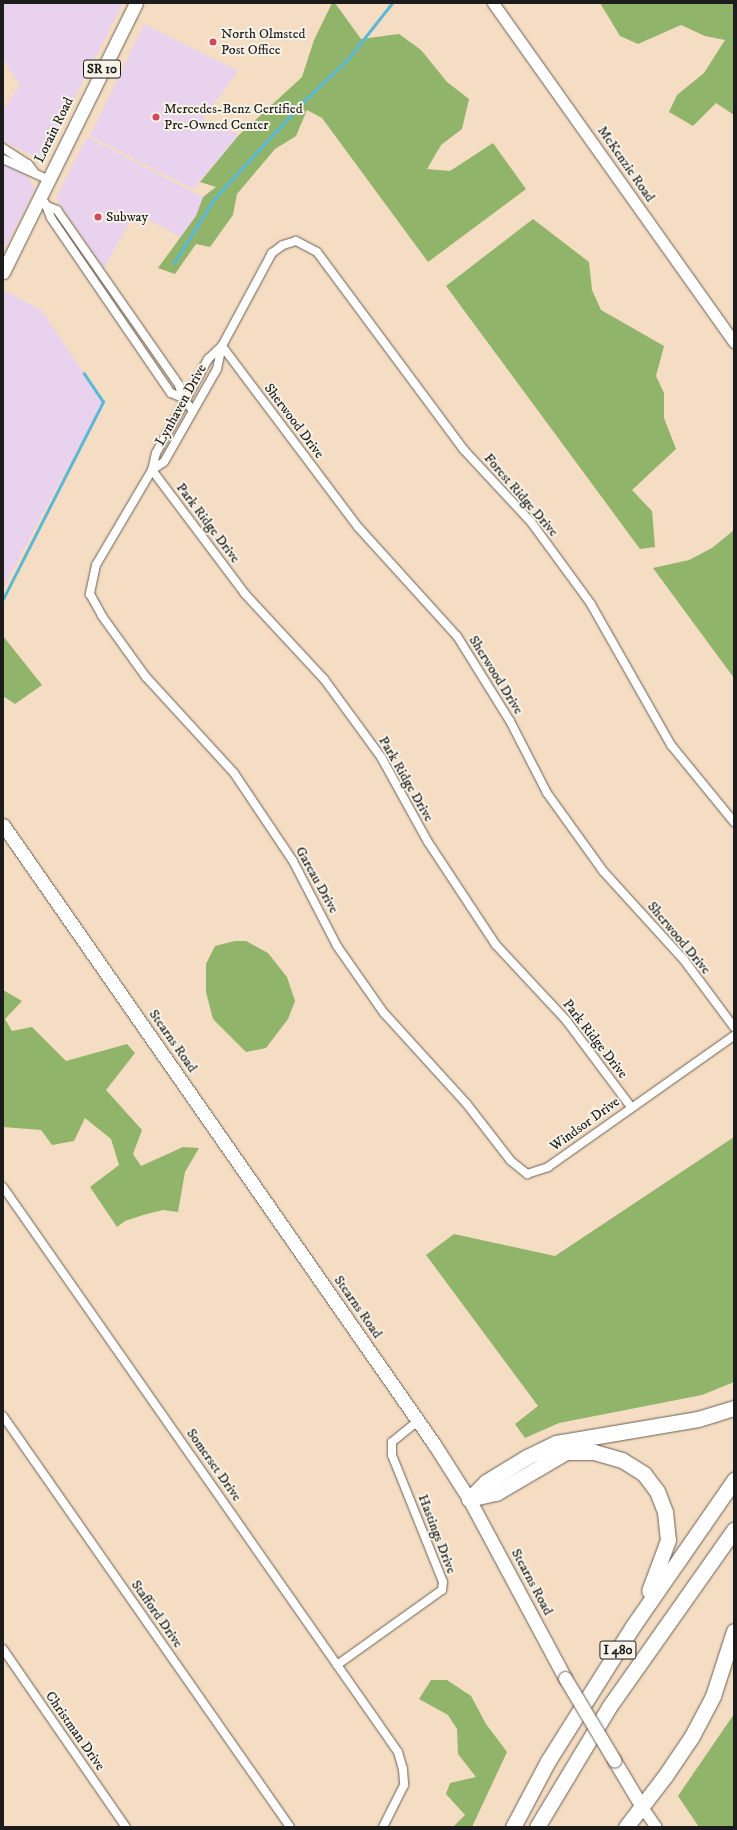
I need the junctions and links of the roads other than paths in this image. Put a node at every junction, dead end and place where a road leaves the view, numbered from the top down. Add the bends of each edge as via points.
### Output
1 (136, 3) edge
2 (493, 3) edge
3 (4, 151) edge
4 (3, 159) edge
5 (34, 172) junction
6 (49, 180) junction
7 (44, 202) junction
8 (296, 241) joint
9 (3, 272) edge
10 (734, 342) edge
11 (222, 346) junction
12 (184, 400) junction
13 (193, 412) junction
14 (152, 470) junction
15 (90, 594) joint
16 (734, 822) edge
17 (3, 825) edge
18 (734, 1027) edge
19 (734, 1036) edge
20 (631, 1107) junction
21 (527, 1174) joint
22 (6, 1189) edge
23 (734, 1408) edge
24 (3, 1416) edge
25 (418, 1421) junction
26 (734, 1480) edge
27 (469, 1499) junction
28 (734, 1530) edge
29 (633, 1626) junction
30 (734, 1631) edge
31 (3, 1649) edge
32 (337, 1665) junction
33 (642, 1807) junction
34 (126, 1827) edge
35 (290, 1827) edge
36 (382, 1827) edge
37 (513, 1827) edge
38 (537, 1827) edge
39 (626, 1827) edge
40 (656, 1827) edge

1 - 6 main road, Lorain Road / SR 10
2 - 10 street, McKenzie Road
3 - 5 street via 28,164
4 - 5 street
5 - 6 street
6 - 7 main road, Lorain Road / SR 10
7 - 9 main road, Lorain Road / SR 10
7 - 12 street via 50,218 171,393
8 - 11 street, Lynhaven Drive via 283,245 272,253
8 - 16 street, Forest Ridge Drive via 317,252 464,450 531,522 591,604 671,745
11 - 12 street, Lynhaven Drive via 208,360
11 - 13 street, Lynhaven Drive via 217,369
11 - 18 street, Sherwood Drive via 358,527 457,636 510,721 547,793 603,871 684,960
12 - 13 street
12 - 14 street, Lynhaven Drive via 156,453
13 - 14 street, Lynhaven Drive via 164,462
14 - 15 street, Lynhaven Drive via 96,565
14 - 20 street, Park Ridge Drive via 245,594 324,679 381,757 428,842 496,945 566,1020
15 - 21 street, Gareau Drive via 102,616 146,676 234,774 293,862 337,946 384,1013 466,1103 511,1161
17 - 25 main road, Stearns Road
19 - 20 street, Windsor Drive
20 - 21 street, Windsor Drive via 548,1167
22 - 32 street, Somerset Drive
23 - 27 highway via 698,1419 556,1443 486,1482
24 - 35 street, Stafford Drive
25 - 27 main road, Stearns Road
25 - 32 street, Hastings Drive via 392,1442 392,1454 443,1582 442,1590
26 - 29 highway, I 480
27 - 29 highway via 496,1493 566,1452 594,1452 622,1460 644,1474 657,1491 665,1512 668,1540 662,1563
27 - 33 main road, Stearns Road, bridge via 565,1678
28 - 38 highway, I 480 via 609,1707
29 - 37 highway, I 480 via 548,1761
30 - 33 highway via 713,1696 692,1736
31 - 34 street, Christman Drive
32 - 36 street, Somerset Drive via 398,1752 403,1769 404,1785
33 - 39 highway
33 - 40 street, Stearns Road

